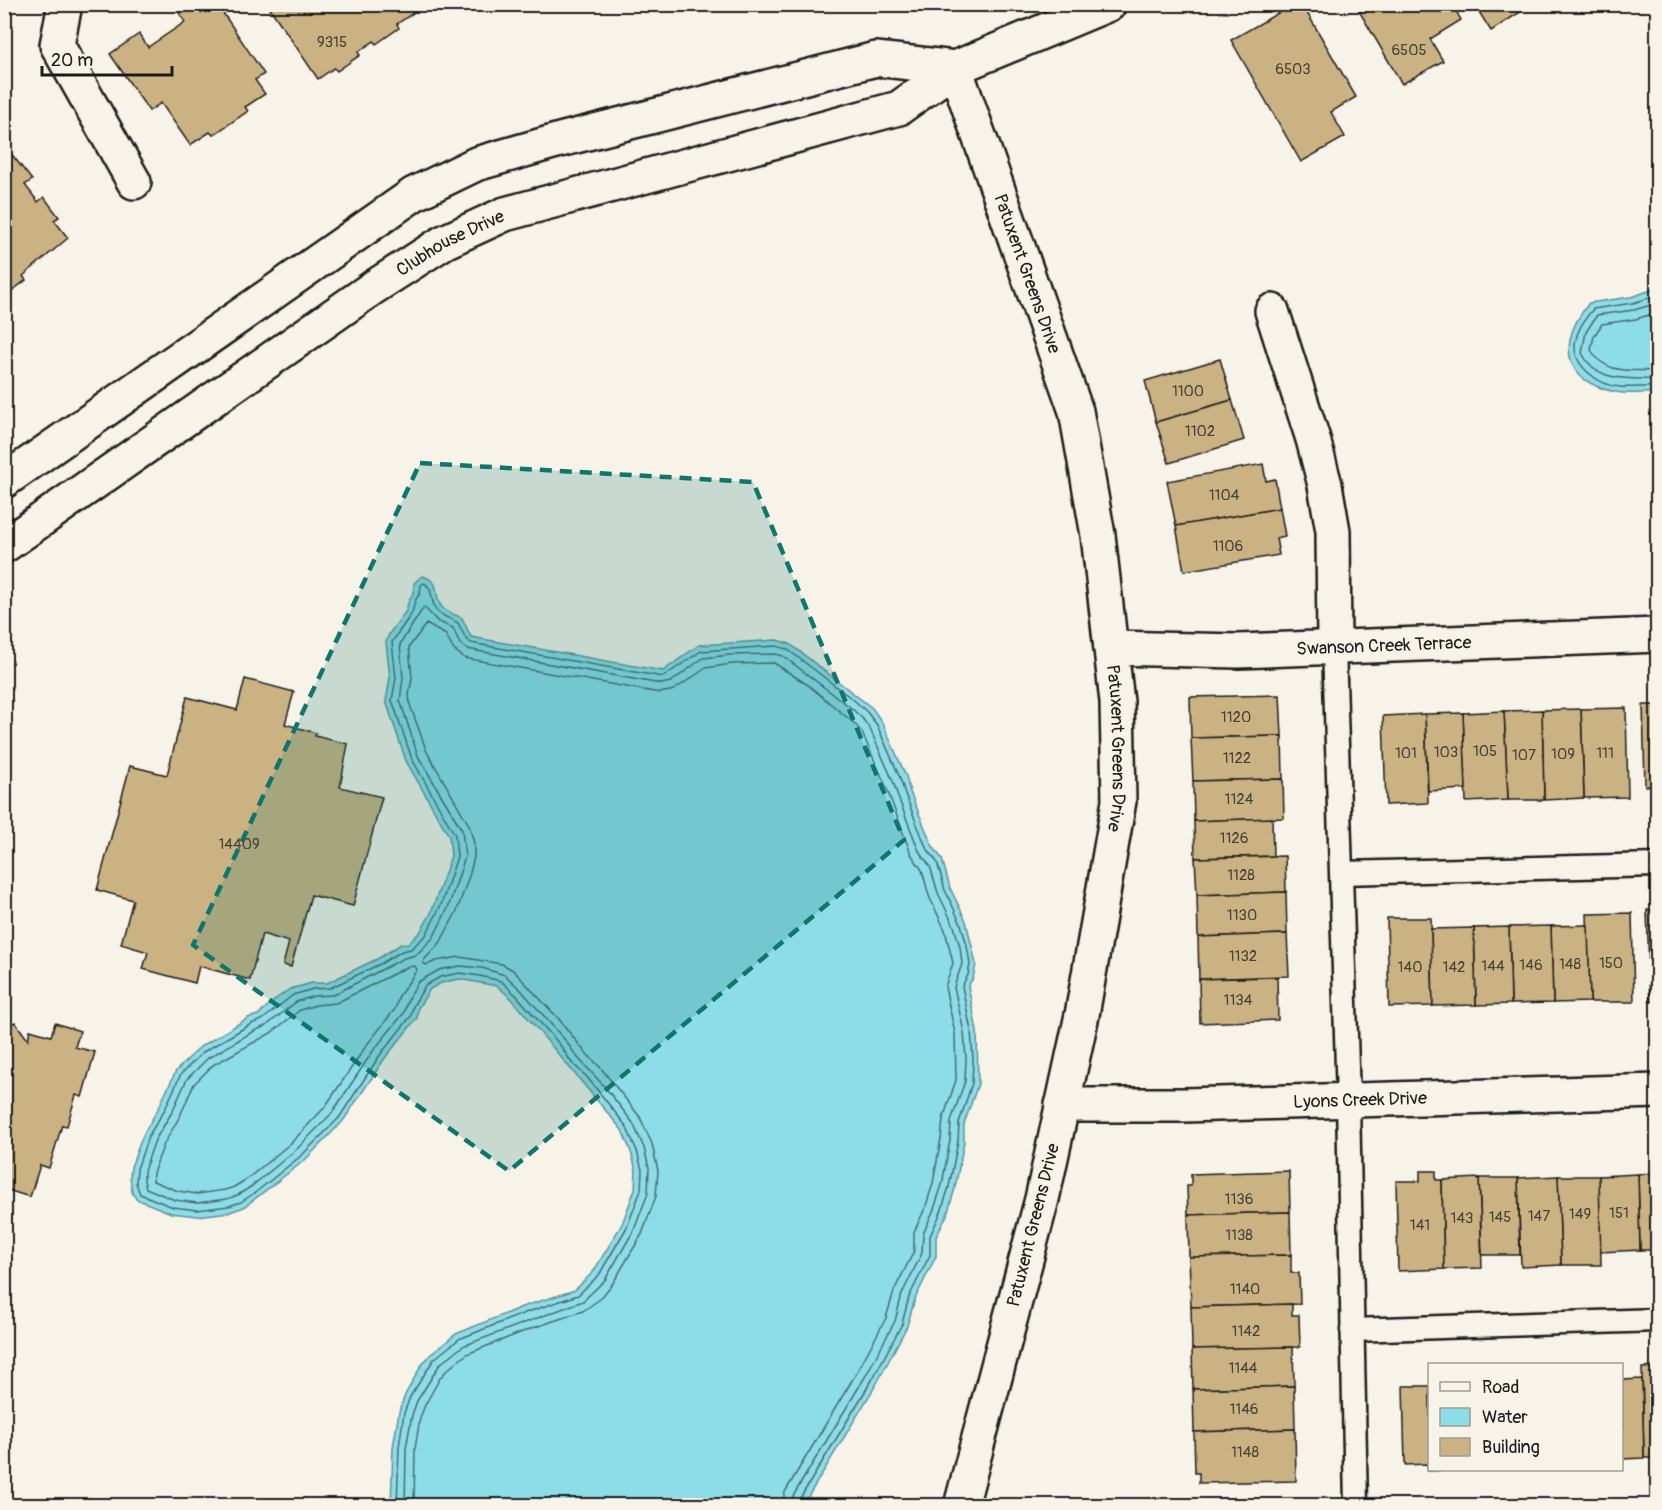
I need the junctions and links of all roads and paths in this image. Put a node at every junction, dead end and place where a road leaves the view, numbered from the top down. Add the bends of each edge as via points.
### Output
1 (64, 4) edge
2 (1109, 4) edge
3 (955, 68) junction
4 (134, 182) dead end
5 (1272, 311) dead end
6 (4, 481) edge
7 (4, 546) edge
8 (1658, 634) edge
9 (1334, 647) junction
10 (1111, 648) junction
11 (1658, 865) edge
12 (1342, 873) junction
13 (1658, 1091) edge
14 (1348, 1100) junction
15 (1062, 1105) junction
16 (1658, 1320) edge
17 (1352, 1330) junction
18 (961, 1506) edge
19 (1356, 1506) edge

1 - 4 street via 57,45
2 - 3 street, Clubhouse Drive
3 - 6 street, Clubhouse Drive via 876,59 476,164 414,194
3 - 7 street, Clubhouse Drive via 900,108 505,214 444,242
3 - 10 street, Patuxent Greens Drive via 1076,411 1098,535
5 - 9 street via 1325,485 1333,531
8 - 9 street, Swanson Creek Terrace
9 - 10 street, Swanson Creek Terrace via 1238,651
9 - 12 lane
10 - 15 street, Patuxent Greens Drive via 1118,702 1119,801 1082,1016
11 - 12 lane
12 - 14 lane
13 - 14 street, Lyons Creek Drive
14 - 15 street, Lyons Creek Drive
14 - 17 lane
15 - 18 street, Patuxent Greens Drive via 1042,1199
16 - 17 lane
17 - 19 lane

